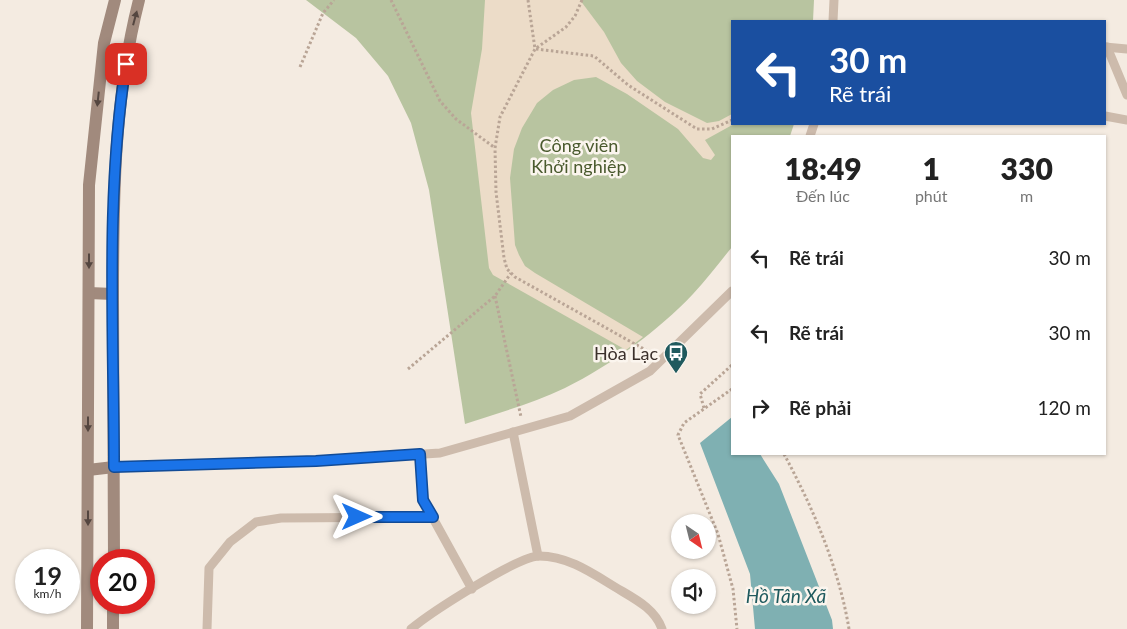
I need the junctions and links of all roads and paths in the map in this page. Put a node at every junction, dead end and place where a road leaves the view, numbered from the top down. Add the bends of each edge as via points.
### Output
1 (115, 0) edge
2 (139, 0) edge
3 (334, 0) edge
4 (391, 0) edge
5 (528, 0) edge
6 (582, 0) edge
7 (834, 0) edge
8 (833, 20) edge
9 (1106, 47) edge
10 (535, 49) junction
11 (1127, 49) edge
12 (300, 68) dead end
13 (1127, 96) edge
14 (1106, 116) edge
15 (731, 120) edge
16 (1127, 120) edge
17 (494, 148) junction
18 (511, 273) junction
19 (731, 292) edge
20 (89, 293) junction
21 (113, 294) junction
22 (495, 296) junction
23 (663, 359) junction
24 (731, 366) edge
25 (408, 369) dead end
26 (731, 390) edge
27 (704, 408) junction
28 (524, 429) junction
29 (513, 432) junction
30 (420, 454) junction
31 (785, 455) edge
32 (114, 467) junction
33 (88, 470) junction
34 (433, 517) junction
35 (114, 549) edge
36 (538, 556) junction
37 (472, 590) junction
38 (113, 614) edge
39 (88, 629) edge
40 (113, 629) edge
41 (197, 629) edge
42 (207, 629) edge
43 (411, 629) edge
44 (662, 629) edge
45 (737, 629) edge
46 (849, 629) edge

1 -> 20 street via 104,43 89,186
21 -> 2 street via 113,198 118,111
3 - 12 path via 323,13
4 - 17 path via 440,101 456,119
5 - 10 path
6 - 10 path via 566,27
7 - 8 lane
9 - 11 lane
9 - 13 lane
10 - 15 path via 594,56 628,86 696,129 712,129
10 - 17 path via 500,117
14 - 16 lane
17 - 18 path via 504,258
18 - 22 path
18 - 23 path
19 - 23 lane
20 - 21 street
20 -> 33 street
21 - 32 street
22 - 25 path
22 - 28 path
23 - 28 lane via 650,371 570,416
24 - 27 path via 700,394
26 - 27 path
27 - 45 path via 684,422 678,435 718,534 733,589
28 - 29 lane
29 - 30 lane via 440,453
29 - 36 lane
30 - 32 lane via 316,461
30 - 34 lane via 423,500
31 - 46 path via 823,537
32 - 33 street
32 - 35 street
33 -> 39 street
34 - 37 lane
34 - 42 lane via 281,518 256,522 230,542 209,568
36 - 37 lane via 520,562
36 - 44 lane via 568,561 591,573 645,605
37 - 43 lane
38 - 40 street
41 - 42 lane

